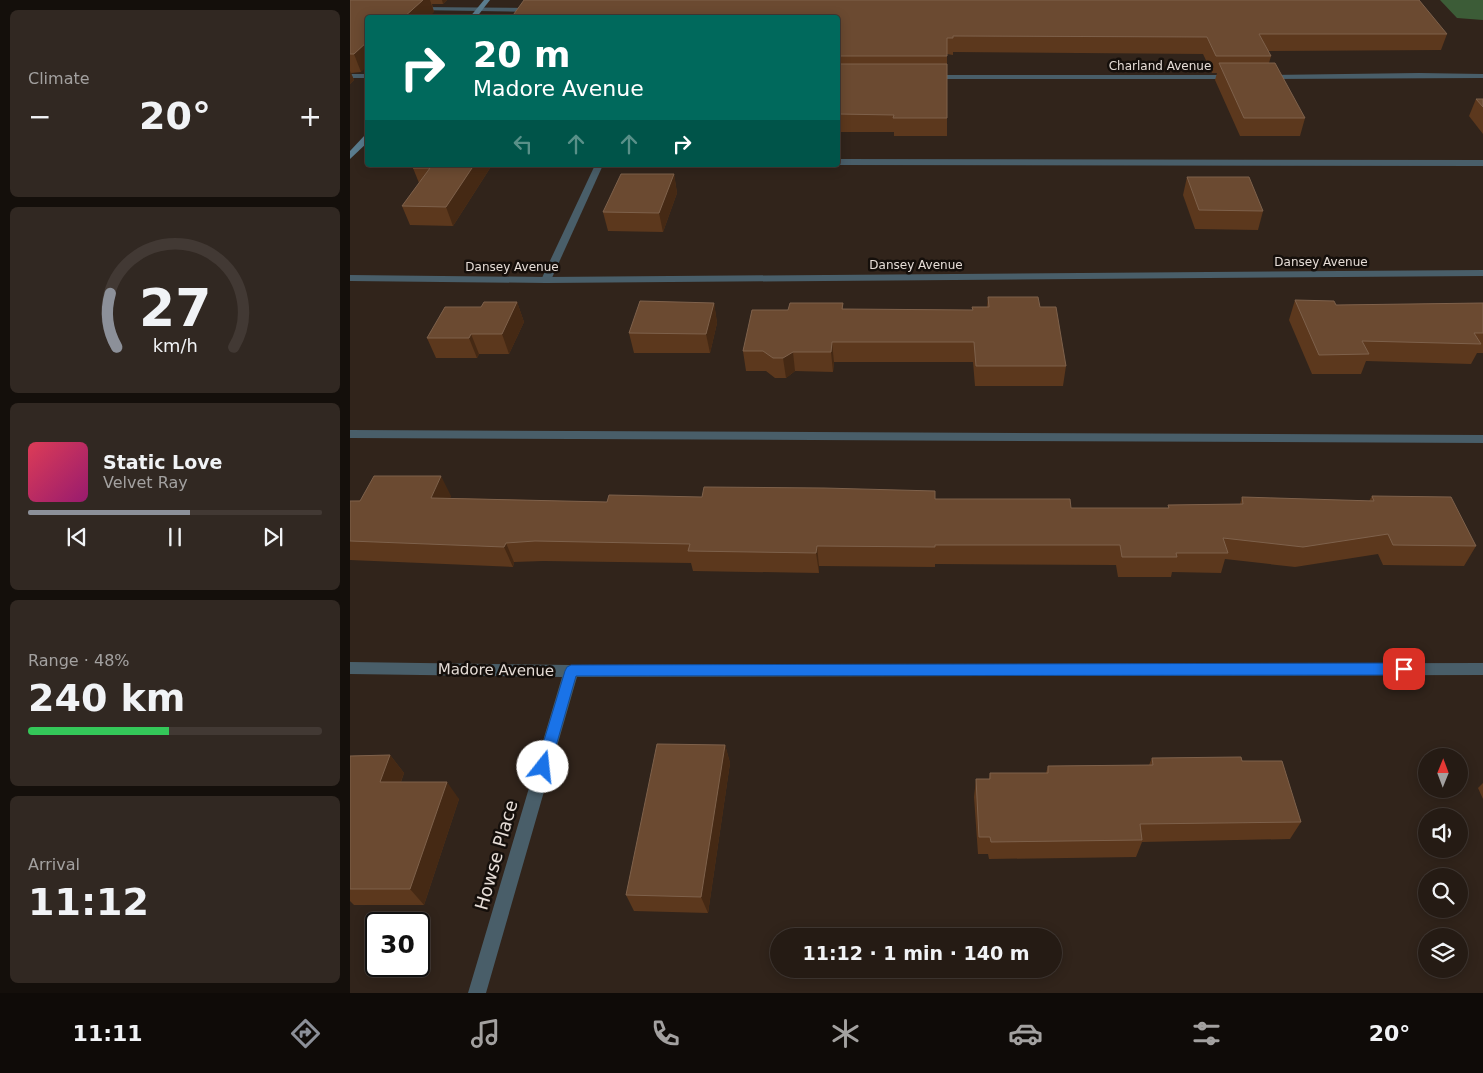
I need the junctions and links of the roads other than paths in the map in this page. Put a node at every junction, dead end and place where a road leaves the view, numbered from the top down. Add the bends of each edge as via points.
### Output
1 (487, 0) edge
2 (409, 8) edge
3 (478, 10) junction
4 (541, 10) edge
5 (474, 15) edge
6 (350, 76) edge
7 (365, 76) edge
8 (1483, 76) edge
9 (916, 77) edge
10 (1242, 77) edge
11 (1251, 77) edge
12 (365, 139) edge
13 (350, 156) edge
14 (840, 162) edge
15 (1483, 163) edge
16 (598, 167) edge
17 (1483, 273) edge
18 (350, 278) edge
19 (546, 280) junction
20 (350, 434) edge
21 (1483, 439) edge
22 (350, 668) edge
23 (1483, 669) edge
24 (571, 671) junction
25 (477, 993) edge

1 - 3 main road
2 - 3 street
3 - 4 street
3 - 5 main road
6 - 7 street
8 - 11 street
9 - 10 street, Charland Avenue
12 - 13 main road
14 - 15 street
16 - 19 street
17 - 19 street, Dansey Avenue
18 - 19 street, Dansey Avenue
20 - 21 street
22 - 24 street, Madore Avenue
23 - 24 street, Madore Avenue
24 - 25 street, Howse Place

